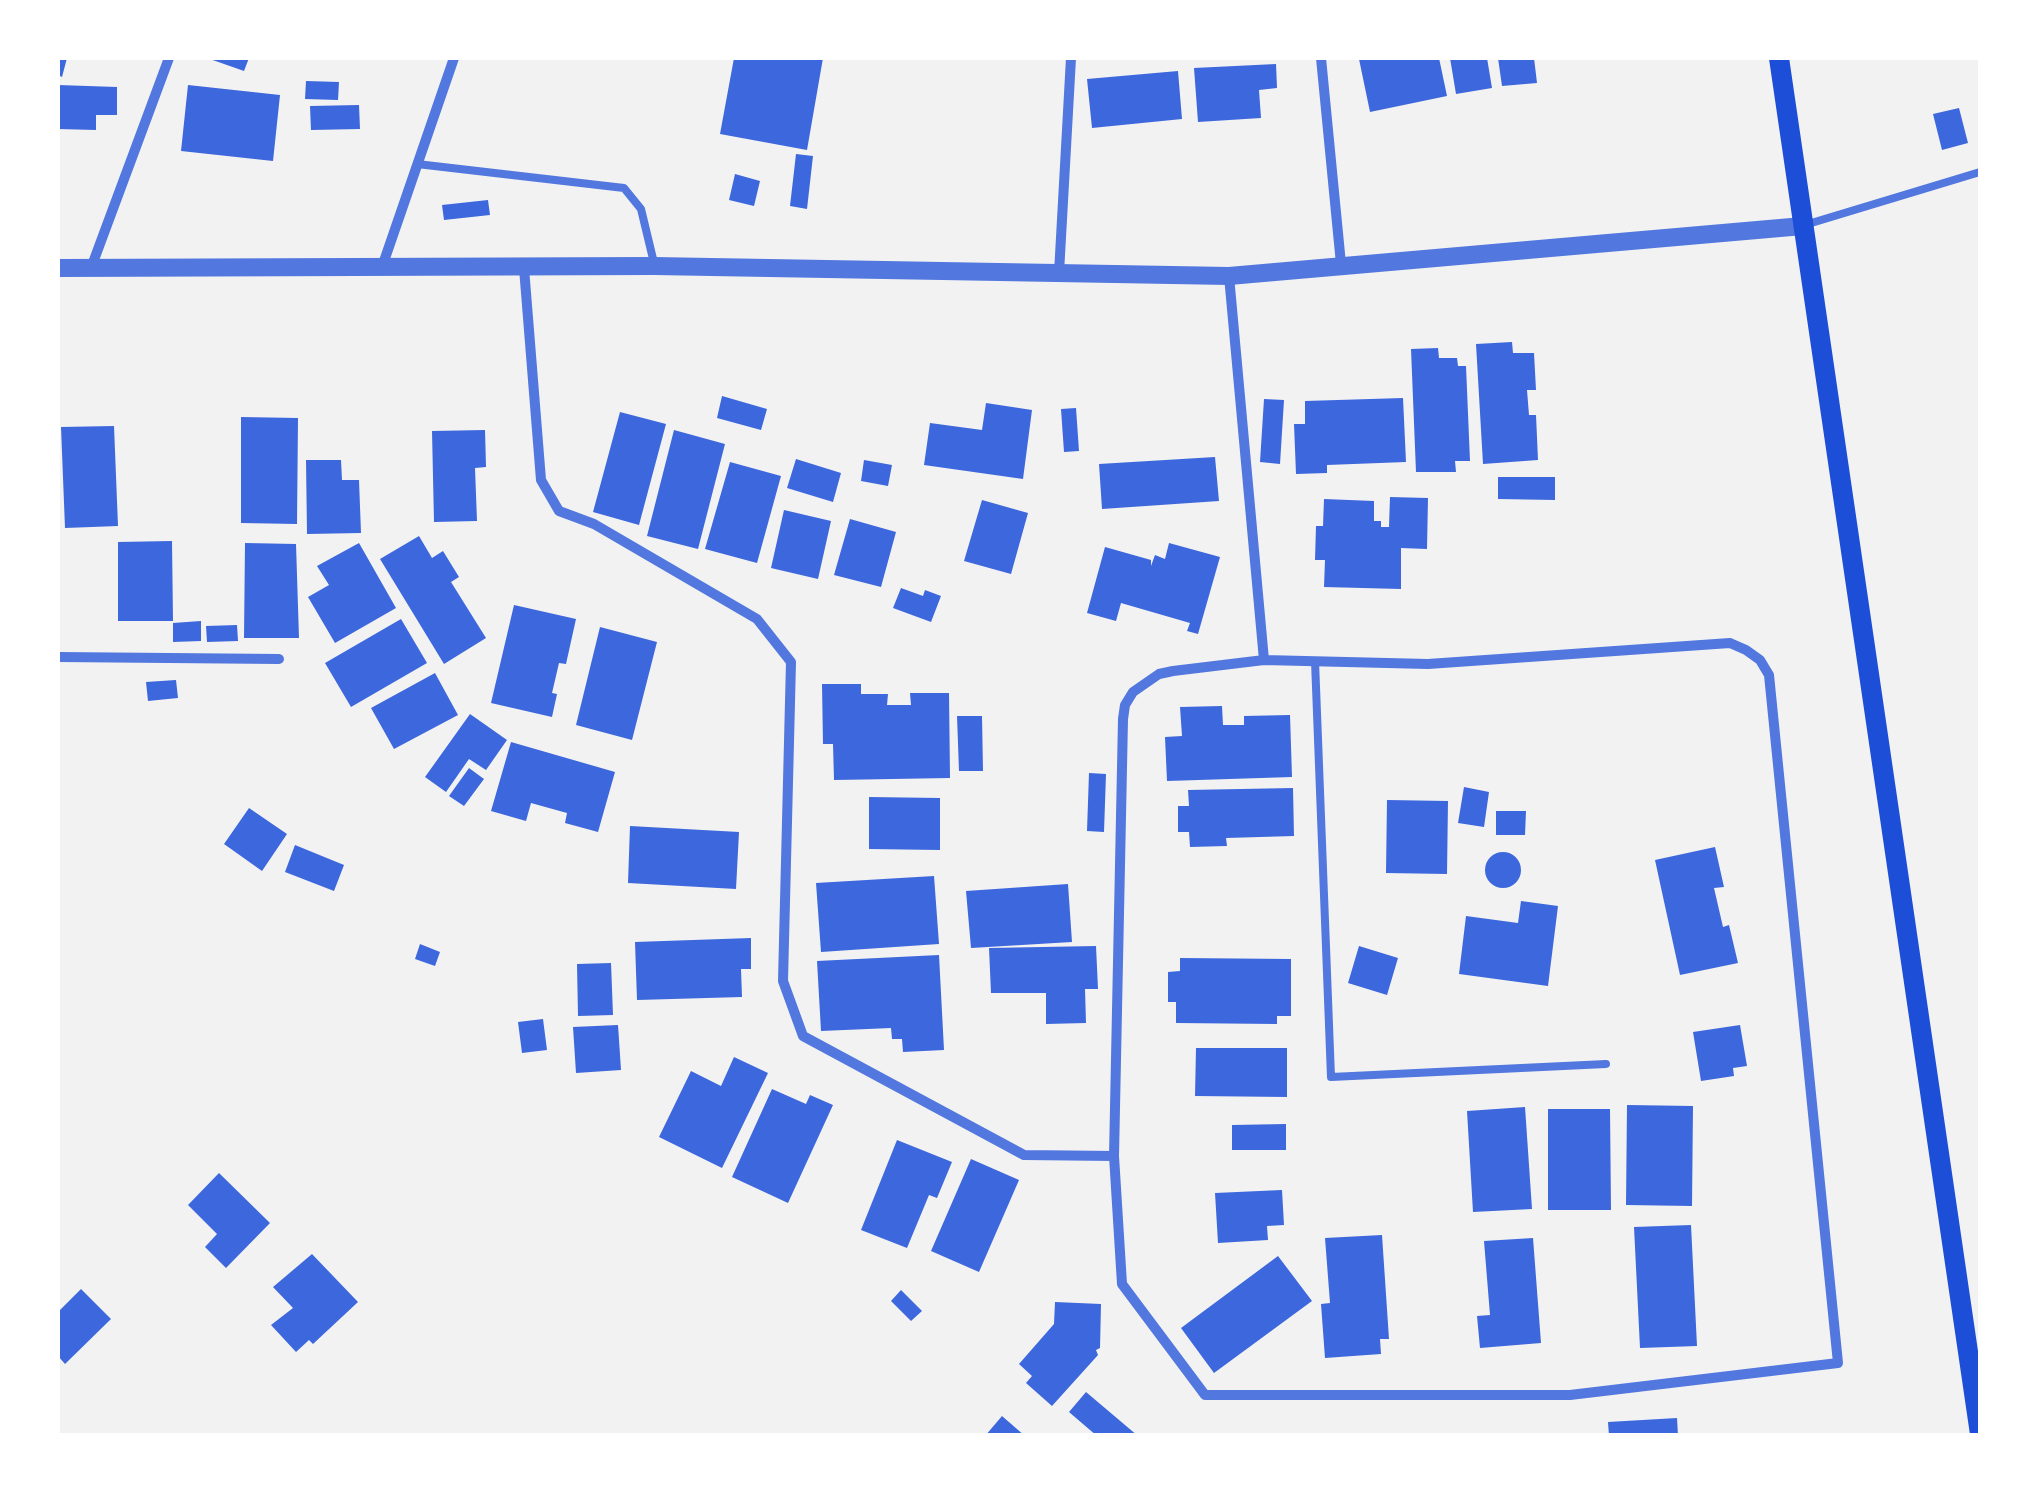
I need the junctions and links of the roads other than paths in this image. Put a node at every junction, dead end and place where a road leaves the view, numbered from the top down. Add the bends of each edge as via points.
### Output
1 (169, 58) edge
2 (454, 58) edge
3 (1071, 58) edge
4 (1321, 58) edge
5 (1778, 58) edge
6 (418, 164) junction
7 (1980, 172) edge
8 (1803, 226) junction
9 (1341, 264) junction
10 (654, 266) junction
11 (58, 268) edge
12 (91, 268) junction
13 (382, 268) junction
14 (524, 268) junction
15 (1059, 273) junction
16 (1230, 276) junction
17 (58, 657) edge
18 (279, 659) dead end
19 (1264, 660) junction
20 (1315, 661) junction
21 (1606, 1064) dead end
22 (1114, 1156) junction
23 (1980, 1434) edge

1 - 12 street
2 - 6 street
3 - 15 street
4 - 9 street
5 - 8 main road
6 - 10 lane via 624,188 640,209
6 - 13 street
7 - 8 lane
8 - 9 street
8 - 23 main road
9 - 16 street
10 - 14 street
10 - 15 street
11 - 12 street
12 - 13 street
13 - 14 street
14 - 22 street via 541,480 559,511 594,524 757,619 791,662 784,981 803,1036 1024,1155
15 - 16 street
16 - 19 street
17 - 18 street
19 - 20 street
19 - 22 street via 1159,674 1125,705
20 - 21 lane via 1332,1076
20 - 22 street via 1428,664 1730,644 1760,660 1769,675 1838,1363 1570,1394 1205,1395 1122,1284

